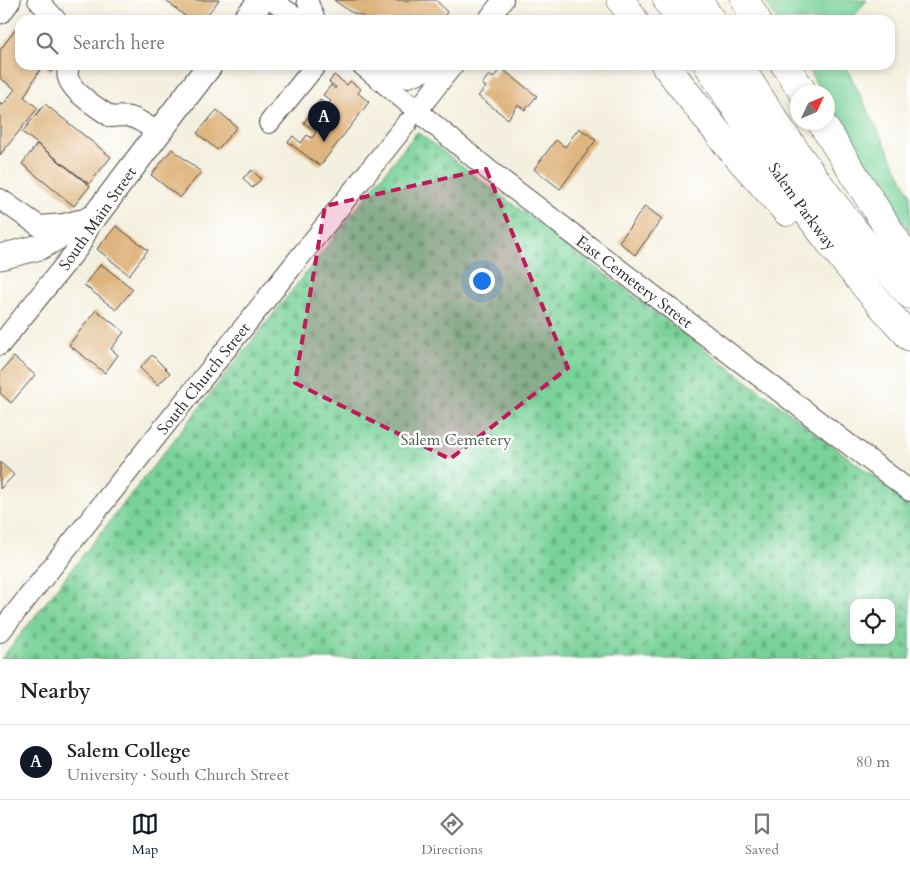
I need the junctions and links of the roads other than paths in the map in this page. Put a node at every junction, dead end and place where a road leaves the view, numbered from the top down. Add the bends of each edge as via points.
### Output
1 (8, 0) edge
2 (38, 0) edge
3 (262, 0) edge
4 (271, 0) edge
5 (306, 0) edge
6 (503, 0) edge
7 (621, 0) edge
8 (667, 0) edge
9 (698, 0) edge
10 (745, 0) edge
11 (0, 11) edge
12 (52, 15) edge
13 (249, 15) edge
14 (293, 15) edge
15 (313, 15) edge
16 (492, 15) edge
17 (631, 15) edge
18 (677, 15) edge
19 (708, 15) edge
20 (754, 15) edge
21 (69, 70) edge
22 (206, 70) edge
23 (312, 70) edge
24 (428, 70) edge
25 (449, 70) edge
26 (669, 70) edge
27 (711, 70) edge
28 (742, 70) edge
29 (789, 70) edge
30 (370, 71) edge
31 (799, 85) edge
32 (412, 117) junction
33 (270, 123) dead end
34 (826, 130) edge
35 (158, 133) junction
36 (0, 199) edge
37 (94, 216) junction
38 (0, 257) edge
39 (910, 263) edge
40 (857, 278) junction
41 (910, 294) edge
42 (910, 337) edge
43 (0, 345) edge
44 (910, 491) edge
45 (0, 632) edge

1 - 11 main road
2 - 12 street
3 - 13 main road
4 - 14 street
5 - 15 street
6 - 16 street
7 - 17 highway
8 - 18 highway
9 - 19 highway
10 - 20 highway
21 - 35 street via 68,77 74,91 110,117 127,115
22 - 35 main road, South Main Street
23 - 33 street
24 - 30 street via 408,77
25 - 32 street, South Church Street
26 - 40 highway via 729,147 825,257
27 - 40 highway, Salem Parkway via 798,201
28 - 41 highway, Salem Parkway via 819,186 877,260
29 - 31 highway
30 - 32 street, East Cemetery Street
32 - 44 street, East Cemetery Street via 490,171
32 - 45 street, South Church Street
34 - 39 highway
35 - 37 main road, South Main Street
36 - 37 street via 39,226 64,224
37 - 38 main road via 40,247
37 - 43 street, South Main Street via 79,247
40 - 42 highway, Salem Parkway

